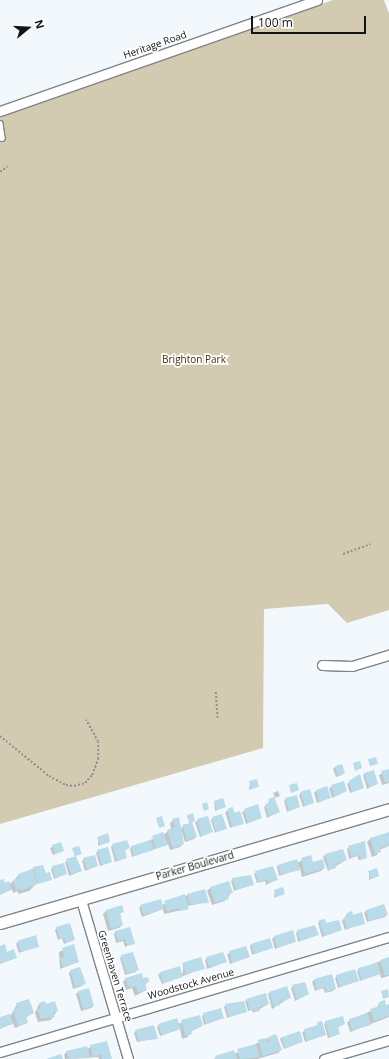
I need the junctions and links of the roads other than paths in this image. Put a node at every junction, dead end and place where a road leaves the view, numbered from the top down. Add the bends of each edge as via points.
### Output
1 (317, 0) edge
2 (0, 111) edge
3 (0, 123) edge
4 (1, 138) edge
5 (389, 655) edge
6 (322, 665) dead end
7 (389, 809) edge
8 (81, 900) junction
9 (0, 923) edge
10 (389, 937) edge
11 (116, 1018) junction
12 (389, 1040) edge
13 (2, 1054) edge
14 (128, 1059) edge
15 (324, 1059) edge

1 - 2 street, Heritage Road
3 - 4 lane
5 - 6 street via 352,666
7 - 8 street, Parker Boulevard
8 - 9 street, Parker Boulevard
8 - 11 street, Greenhaven Terrace
10 - 11 street, Woodstock Avenue
11 - 13 street, Woodstock Avenue
11 - 14 street, Greenhaven Terrace
12 - 15 street

